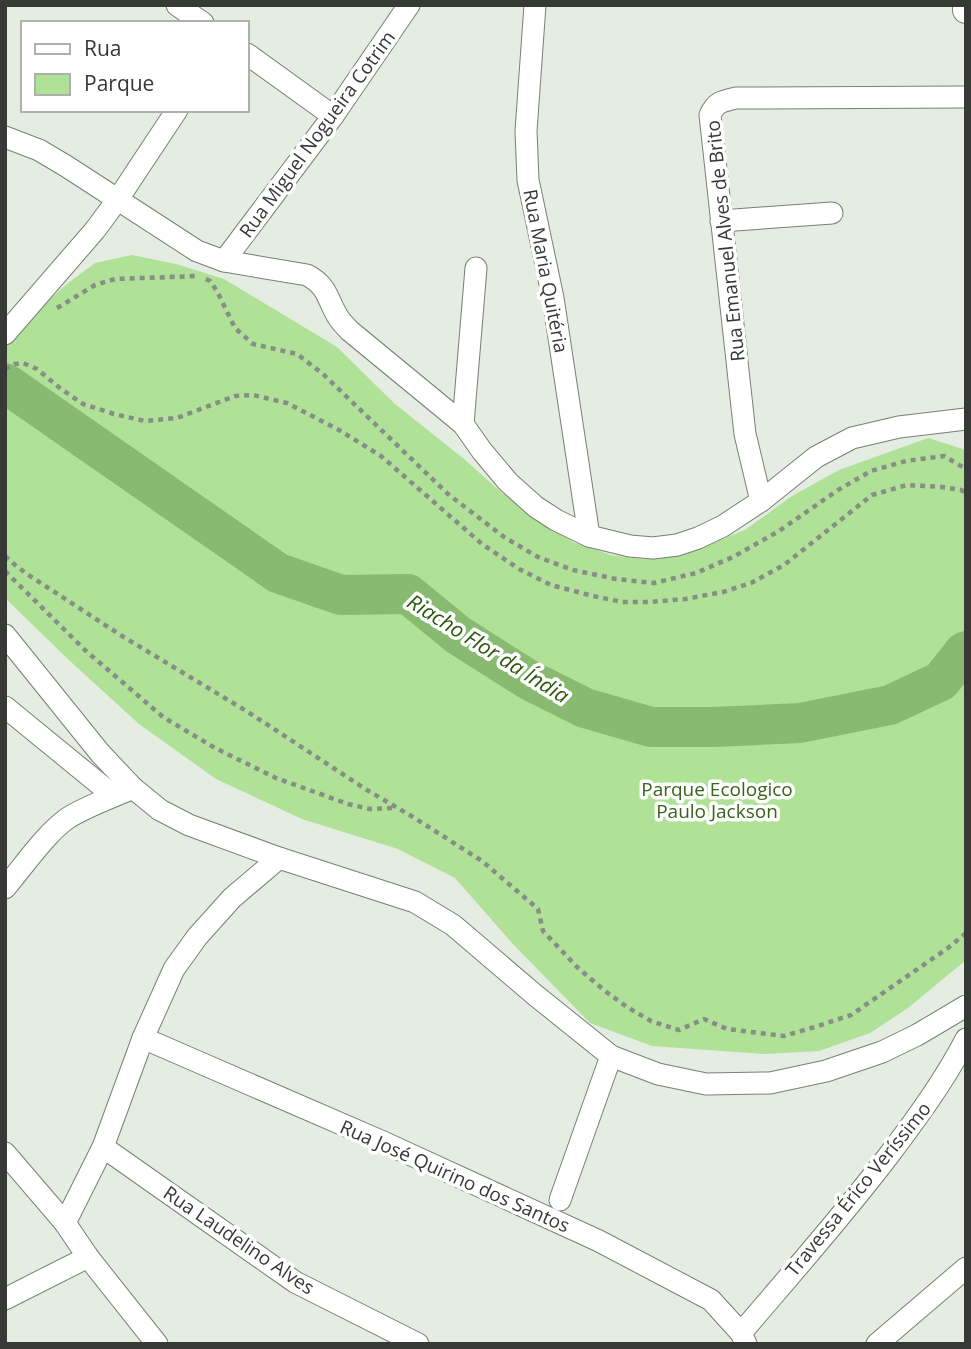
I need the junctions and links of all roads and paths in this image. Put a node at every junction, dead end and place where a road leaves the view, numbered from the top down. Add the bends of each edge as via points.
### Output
1 (177, 5) edge
2 (408, 5) edge
3 (535, 5) edge
4 (200, 21) edge
5 (248, 55) edge
6 (966, 97) edge
7 (176, 112) edge
8 (333, 116) junction
9 (5, 137) edge
10 (118, 199) junction
11 (832, 213) dead end
12 (721, 221) junction
13 (224, 261) junction
14 (476, 268) dead end
15 (5, 334) edge
16 (5, 369) edge
17 (966, 419) edge
18 (463, 424) junction
19 (966, 493) edge
20 (761, 501) junction
21 (589, 536) junction
22 (5, 555) edge
23 (5, 571) edge
24 (5, 635) edge
25 (5, 707) edge
26 (124, 792) junction
27 (398, 808) junction
28 (279, 858) junction
29 (5, 888) edge
30 (966, 933) edge
31 (966, 1006) edge
32 (144, 1038) junction
33 (966, 1039) edge
34 (611, 1056) junction
35 (103, 1147) junction
36 (5, 1153) edge
37 (560, 1200) dead end
38 (65, 1223) junction
39 (88, 1257) junction
40 (966, 1268) edge
41 (5, 1299) edge
42 (743, 1338) edge
43 (157, 1344) edge
44 (418, 1344) edge
45 (877, 1344) edge

1 - 4 street
2 - 8 street, Rua Miguel Nogueira Cotrim
3 - 21 street, Rua Maria Quitéria via 526,131 528,180 553,299
5 - 8 street
6 - 12 street, Rua Emanuel Alves de Brito via 723,101 710,115
7 - 10 street
8 - 13 street, Rua Miguel Nogueira Cotrim
9 - 10 street via 38,150
10 - 13 street via 197,251
10 - 15 street
11 - 12 street
12 - 20 street, Rua Emanuel Alves de Brito via 746,434
13 - 18 street via 317,280 350,331
14 - 18 street
16 - 19 path via 23,363 83,404 145,421 177,418 235,396 287,403 381,456 482,544 519,569 551,585 622,602 685,600 751,583 784,565 872,495 907,485
17 - 20 street via 852,438 816,457
18 - 21 street via 508,482 536,507
20 - 21 street via 723,526 677,545 630,546
22 - 27 path via 93,618
23 - 27 path via 140,699 204,742 276,778 348,804
24 - 26 street via 100,753
25 - 26 street
26 - 28 street via 189,825
26 - 29 street via 65,820
27 - 30 path via 482,861 518,890 538,909 543,931 605,991 651,1021 680,1030 704,1019 727,1029 784,1036 818,1026 851,1014
28 - 32 street via 232,898 197,937 174,969
28 - 34 street via 415,902 453,925
31 - 34 street via 882,1052 770,1083 706,1084 658,1074
32 - 35 street
32 - 42 street, Rua José Quirino dos Santos via 599,1241 711,1300
33 - 42 street, Travessa Érico Veríssimo via 925,1107
34 - 37 street
35 - 38 street
35 - 44 street, Rua Laudelino Alves via 295,1282
36 - 38 street
38 - 39 street
39 - 41 street
39 - 43 street
40 - 45 street

